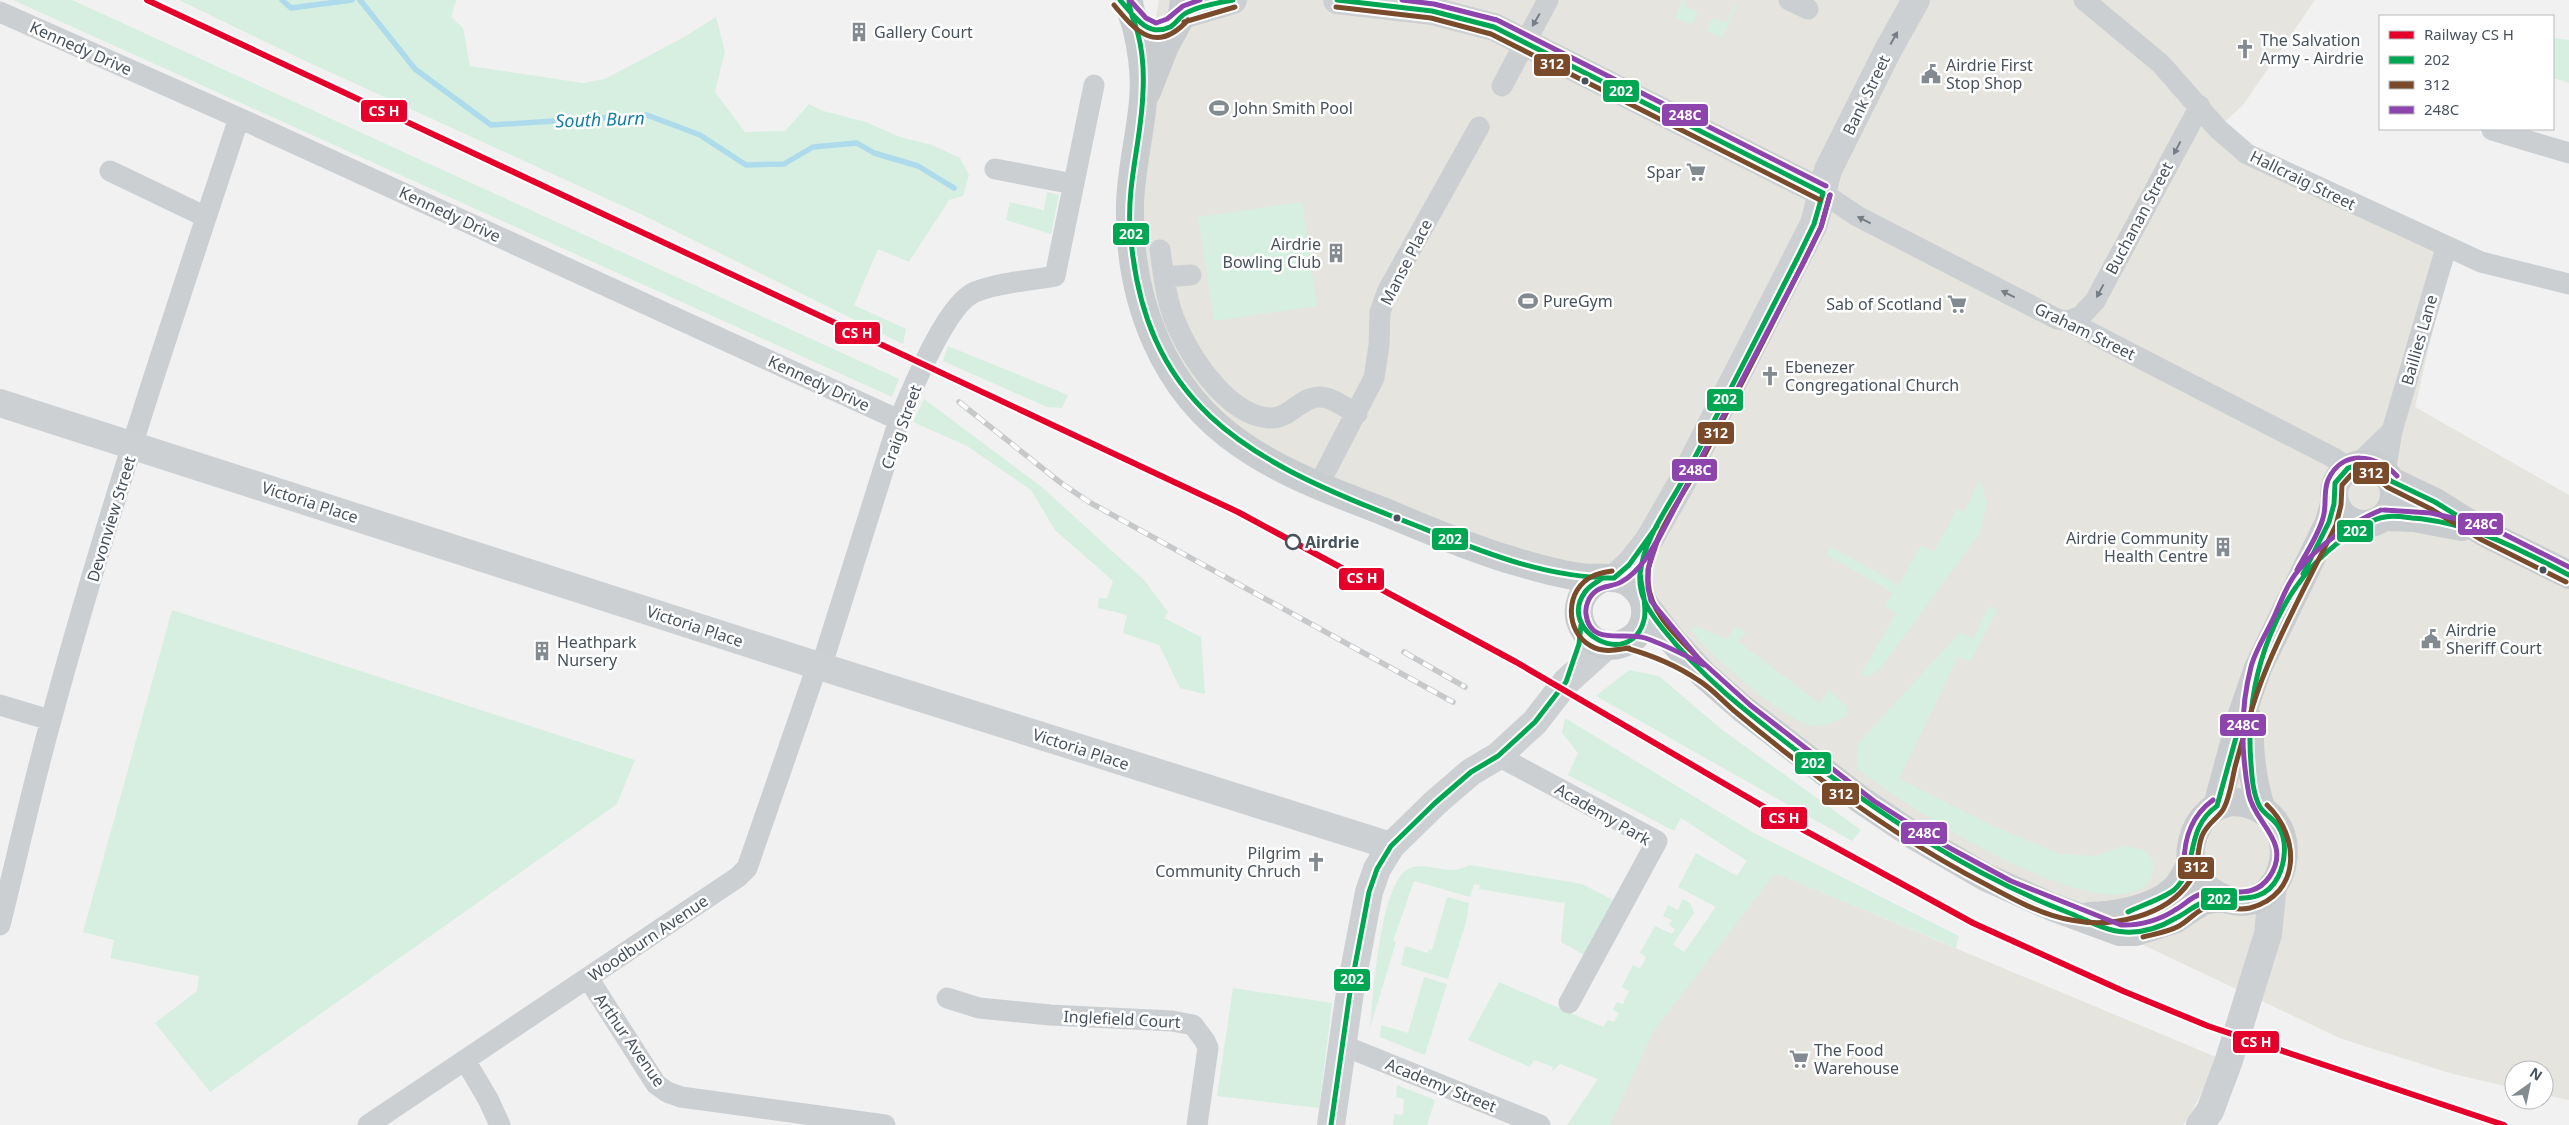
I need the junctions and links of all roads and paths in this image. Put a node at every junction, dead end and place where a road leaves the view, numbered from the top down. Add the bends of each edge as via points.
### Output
1 (1233, 0) edge
2 (1337, 0) edge
3 (1548, 0) edge
4 (1789, 0) edge
5 (1916, 0) edge
6 (2084, 0) edge
7 (1128, 8) edge
8 (1808, 8) dead end
9 (0, 12) edge
10 (1181, 12) edge
11 (1525, 41) junction
12 (1094, 85) dead end
13 (1502, 86) dead end
14 (1143, 100) junction
15 (2200, 106) junction
16 (239, 118) junction
17 (1479, 127) dead end
18 (2492, 130) dead end
19 (2569, 153) edge
20 (994, 170) dead end
21 (110, 171) dead end
22 (1073, 184) junction
23 (1823, 193) junction
24 (206, 217) junction
25 (2446, 248) junction
26 (1160, 250) dead end
27 (1192, 275) dead end
28 (1164, 277) junction
29 (2569, 284) edge
30 (2068, 321) junction
31 (0, 403) edge
32 (1357, 414) junction
33 (899, 420) junction
34 (2392, 431) junction
35 (133, 445) junction
36 (2352, 466) junction
37 (2388, 477) junction
38 (1318, 486) junction
39 (2334, 504) junction
40 (2374, 521) junction
41 (2485, 533) junction
42 (1649, 540) junction
43 (1505, 558) junction
44 (2569, 575) edge
45 (2302, 577) junction
46 (1609, 578) junction
47 (1643, 600) junction
48 (1579, 620) junction
49 (1617, 643) junction
50 (819, 666) junction
51 (2258, 668) junction
52 (1704, 675) junction
53 (1566, 682) junction
54 (0, 705) edge
55 (50, 720) junction
56 (1498, 756) junction
57 (2217, 806) junction
58 (2262, 810) junction
59 (1391, 846) junction
60 (2191, 864) junction
61 (2273, 885) junction
62 (2229, 900) junction
63 (2082, 916) junction
64 (0, 924) edge
65 (2260, 960) junction
66 (588, 978) junction
67 (946, 998) dead end
68 (1569, 1003) dead end
69 (1342, 1044) junction
70 (465, 1060) junction
71 (368, 1125) edge
72 (500, 1125) edge
73 (885, 1125) edge
74 (1198, 1125) edge
75 (1331, 1125) edge
76 (1540, 1125) edge
77 (2200, 1125) edge

1 - 10 main road
2 - 11 main road via 1451,14 1494,27
3 -> 11 street
4 - 8 street
23 -> 5 main road, Bank Street via 1828,170
6 - 15 street, Hallcraig Street via 2148,52
7 - 10 main road via 1152,30 1161,30
7 - 14 main road via 1140,44
9 - 16 street, Kennedy Drive
10 - 14 main road
11 - 13 street
11 - 23 main road
12 - 22 street, Craig Street
14 - 38 main road via 1132,178 1130,228 1142,306 1157,347 1192,401 1223,431 1267,460
15 - 25 street, Hallcraig Street via 2218,129 2247,154
15 -> 30 street, Buchanan Street via 2095,301 2081,316
16 - 24 street, Devonview Street
16 - 33 street, Kennedy Drive
17 - 32 street, Manse Place via 1388,290 1380,312 1377,367
18 - 19 street
20 - 22 street
21 - 24 street
22 - 33 street, Craig Street via 1055,276 974,292 955,308
30 -> 23 street, Graham Street via 2058,319 1857,216
23 - 42 main road, Bank Street via 1814,224 1798,257
24 - 35 street, Devonview Street
25 - 29 street, Hallcraig Street via 2481,262
25 - 34 street, Baillies Lane
26 - 28 street
27 - 28 street
28 - 32 street via 1171,310 1182,338 1227,397 1252,414 1269,418 1284,416 1300,402 1326,398
30 - 36 street, Graham Street
31 - 35 main road, Victoria Place
32 - 38 street, Manse Place
33 - 50 street, Craig Street via 863,539
34 - 36 street, Baillies Lane
34 - 37 street, Baillies Lane
35 - 50 main road, Victoria Place
35 - 55 street, Devonview Street
36 - 37 main road via 2373,466
36 - 39 main road via 2335,483
37 - 40 main road via 2394,500
37 - 41 main road
38 - 43 main road
39 - 40 main road via 2346,519
39 - 45 main road via 2330,522
40 - 41 main road via 2430,520
40 - 45 main road via 2344,538
41 - 44 main road
42 - 46 main road via 1629,565
42 - 47 main road via 1641,569
43 - 46 main road via 1582,578
43 - 48 main road via 1545,582 1569,602
45 - 51 main road
46 - 47 main road via 1626,581
46 - 48 main road via 1592,583 1584,592 1579,602
47 - 49 main road via 1645,616 1642,626
47 - 52 main road via 1671,639
48 - 49 main road via 1587,635 1597,642
48 - 53 main road via 1579,644
49 - 52 main road via 1671,656
49 - 53 main road
50 - 59 main road, Victoria Place
50 - 66 street, Woodburn Avenue via 747,868
51 - 57 main road
51 - 58 main road via 2250,746
52 - 63 main road via 1846,788 1913,836 2013,890
53 - 56 main road via 1535,722
54 - 55 street
55 - 64 street, Devonview Street
56 - 59 main road via 1458,782
56 - 68 street, Academy Park via 1656,841
57 - 58 main road via 2241,802
57 - 60 main road via 2197,828 2190,854
58 - 61 main road via 2275,822 2284,840 2283,864
59 - 69 main road via 1377,868 1369,892
60 - 62 main road via 2202,884
60 - 63 main road via 2174,890 2165,896 2120,914
61 - 62 main road via 2249,901
61 - 65 main road via 2268,934
62 - 63 main road via 2202,901 2174,920 2136,932 2120,932 2099,926
62 - 65 main road via 2247,914 2257,936
65 - 77 main road via 2228,1063 2210,1111
66 - 70 street, Woodburn Avenue
66 - 73 street, Arthur Avenue via 656,1084 667,1092 680,1097
67 - 74 street, Inglefield Court via 988,1009 1050,1016 1172,1021 1193,1025 1208,1048
69 - 75 main road
69 - 76 street, Academy Street
70 - 71 street, Woodburn Avenue
70 - 72 street

